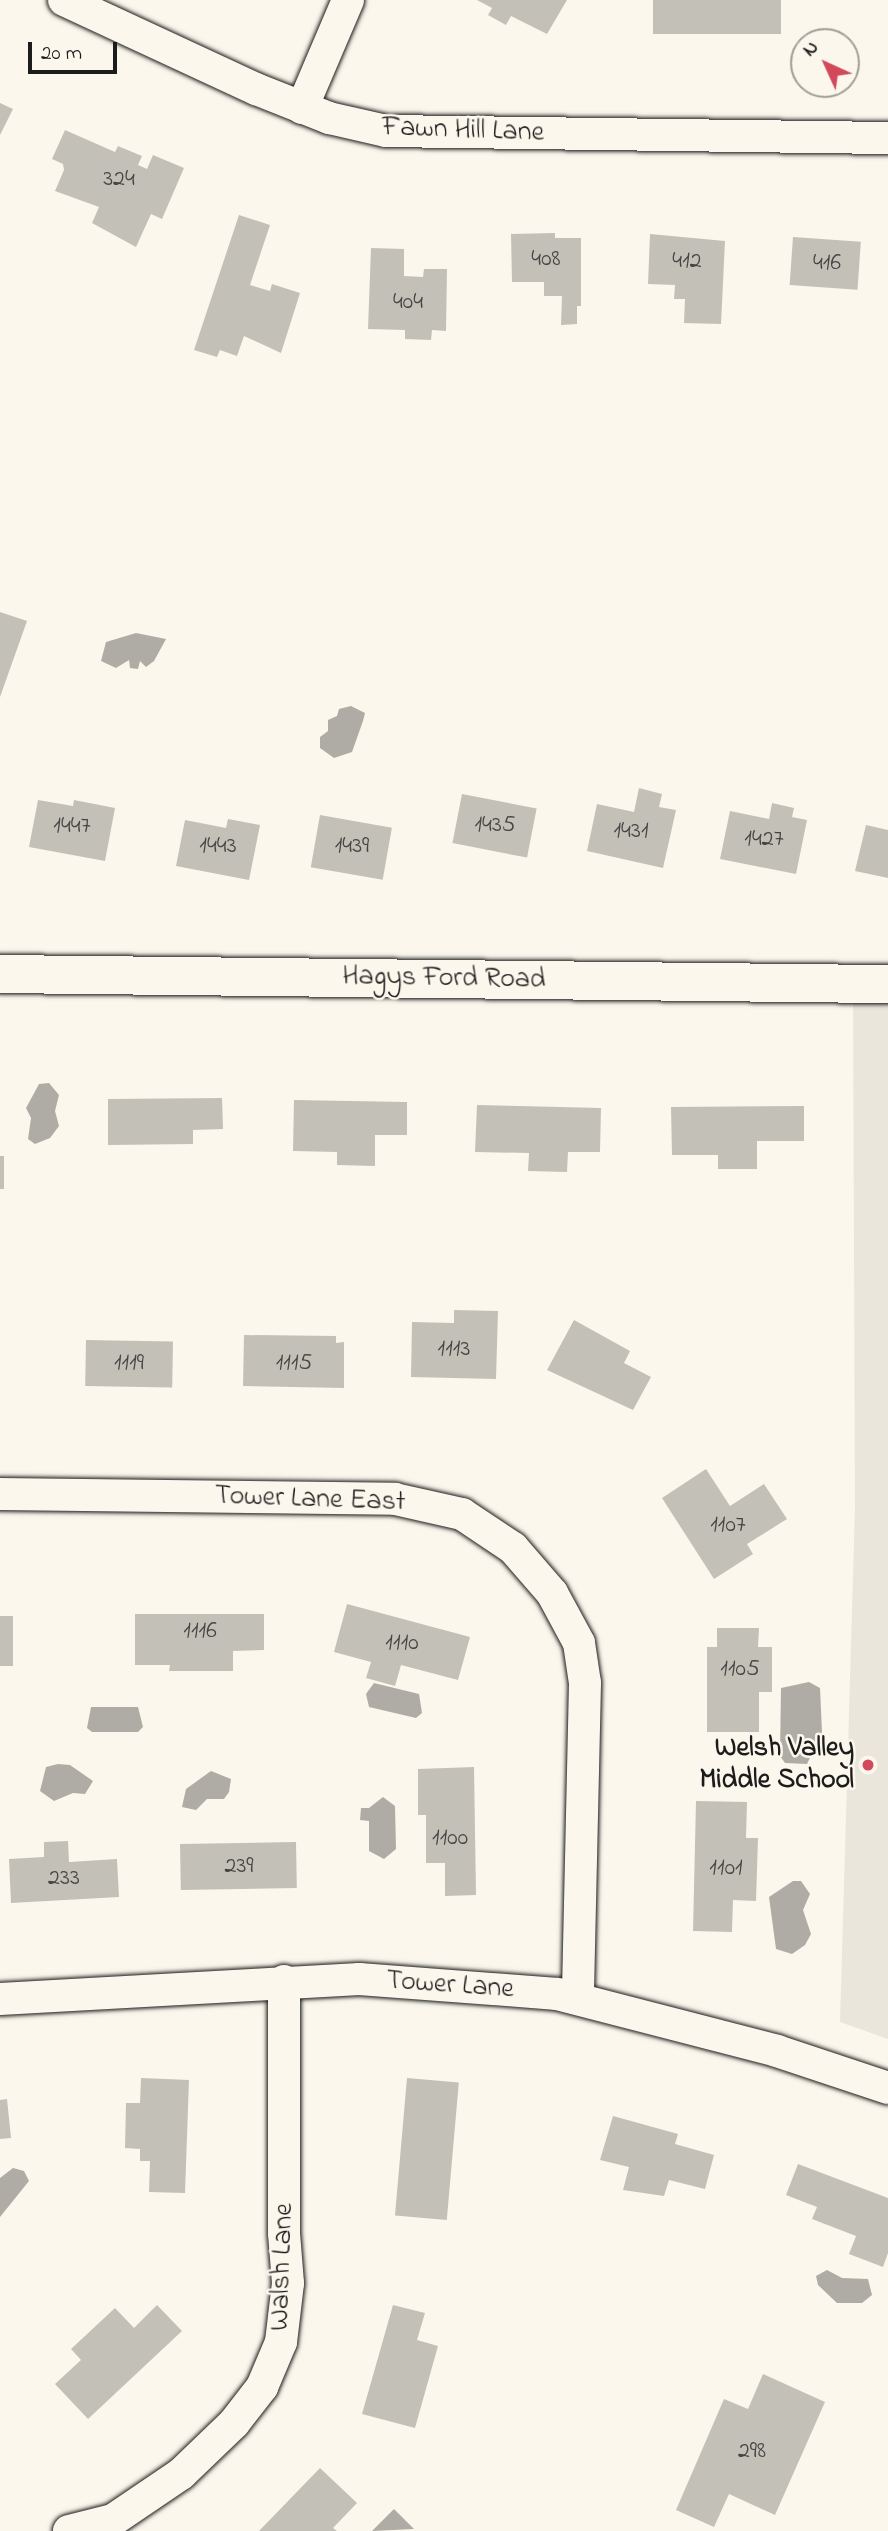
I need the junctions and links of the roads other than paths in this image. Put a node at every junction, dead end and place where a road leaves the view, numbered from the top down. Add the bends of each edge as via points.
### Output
1 (64, 0) edge
2 (348, 0) edge
3 (302, 108) junction
4 (888, 138) edge
5 (0, 974) edge
6 (888, 984) edge
7 (0, 1494) edge
8 (284, 1981) junction
9 (578, 1998) junction
10 (0, 1999) edge
11 (888, 2088) edge
12 (69, 2531) edge

1 - 3 street, Fawn Hill Lane
2 - 3 street
3 - 4 street, Fawn Hill Lane via 355,125 407,132
5 - 6 street, Hagys Ford Road
7 - 9 street, Tower Lane East via 395,1499 462,1514 513,1548 552,1593 579,1643 584,1683
8 - 9 street, Tower Lane via 359,1979
8 - 10 street, Tower Lane
8 - 12 street, Walsh Lane via 288,2283 281,2342 262,2387 234,2423 181,2474 113,2520
9 - 11 street, Tower Lane via 777,2051

